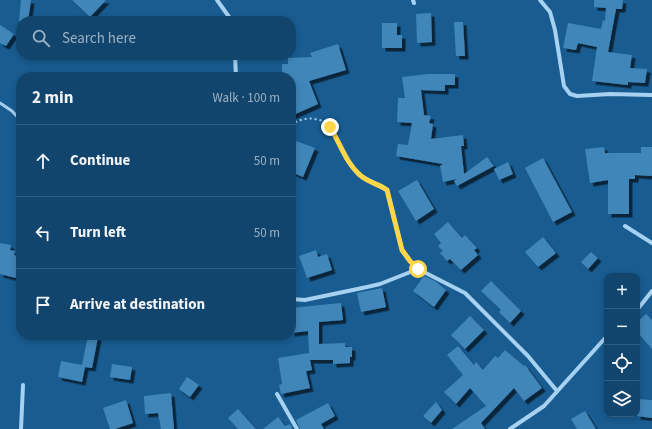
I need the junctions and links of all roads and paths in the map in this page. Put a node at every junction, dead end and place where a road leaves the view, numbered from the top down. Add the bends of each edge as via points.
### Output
1 (217, 0) edge
2 (540, 0) edge
3 (228, 16) edge
4 (235, 60) edge
5 (236, 72) edge
6 (652, 95) edge
7 (0, 103) edge
8 (16, 115) edge
9 (296, 121) edge
10 (346, 158) joint
11 (625, 226) dead end
12 (652, 243) edge
13 (418, 269) junction
14 (652, 291) edge
15 (296, 299) edge
16 (638, 309) edge
17 (604, 339) edge
18 (23, 385) dead end
19 (557, 391) junction
20 (277, 394) dead end
21 (21, 429) edge
22 (296, 429) edge
23 (510, 429) edge

1 - 3 street
2 - 6 street via 550,12 564,86 570,94
4 - 5 street
7 - 8 lane
9 - 10 path via 307,118 319,120 330,127
10 - 13 street via 359,175 387,190 402,250
11 - 12 street
13 - 15 street via 368,287 305,300
13 - 19 street via 465,293 528,356
14 - 16 street
17 - 19 street
18 - 21 street
19 - 23 street via 544,406
20 - 22 street

